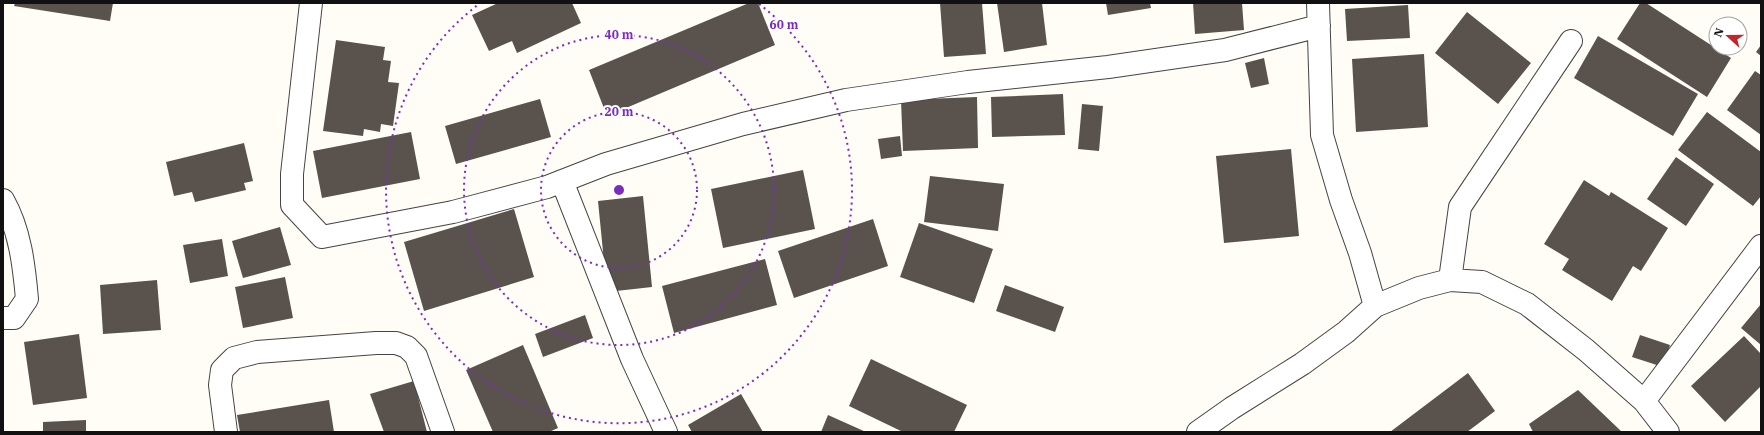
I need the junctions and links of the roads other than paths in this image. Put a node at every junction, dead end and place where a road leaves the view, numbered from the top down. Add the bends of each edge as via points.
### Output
1 (311, 3) edge
2 (1318, 3) edge
3 (1319, 26) junction
4 (1571, 41) dead end
5 (562, 181) junction
6 (3, 200) edge
7 (1761, 246) edge
8 (1450, 280) junction
9 (1375, 306) junction
10 (3, 318) edge
11 (1644, 401) junction
12 (226, 432) edge
13 (443, 432) edge
14 (666, 432) edge
15 (1198, 432) edge
16 (1668, 432) edge

1 - 5 street via 292,174 292,206 322,237 453,212
2 - 3 street
3 - 5 street via 1225,50 846,100 743,124 606,164
3 - 9 street via 1322,135
4 - 8 street via 1460,207
5 - 14 street via 632,359
6 - 10 street via 10,213 23,260 27,299 14,318
7 - 11 street
8 - 9 street via 1419,288
8 - 11 street via 1482,282 1527,304 1586,350
9 - 15 street via 1346,332 1302,364
11 - 16 street
12 - 13 street via 220,385 222,370 234,358 257,352 396,343 408,347 416,356

